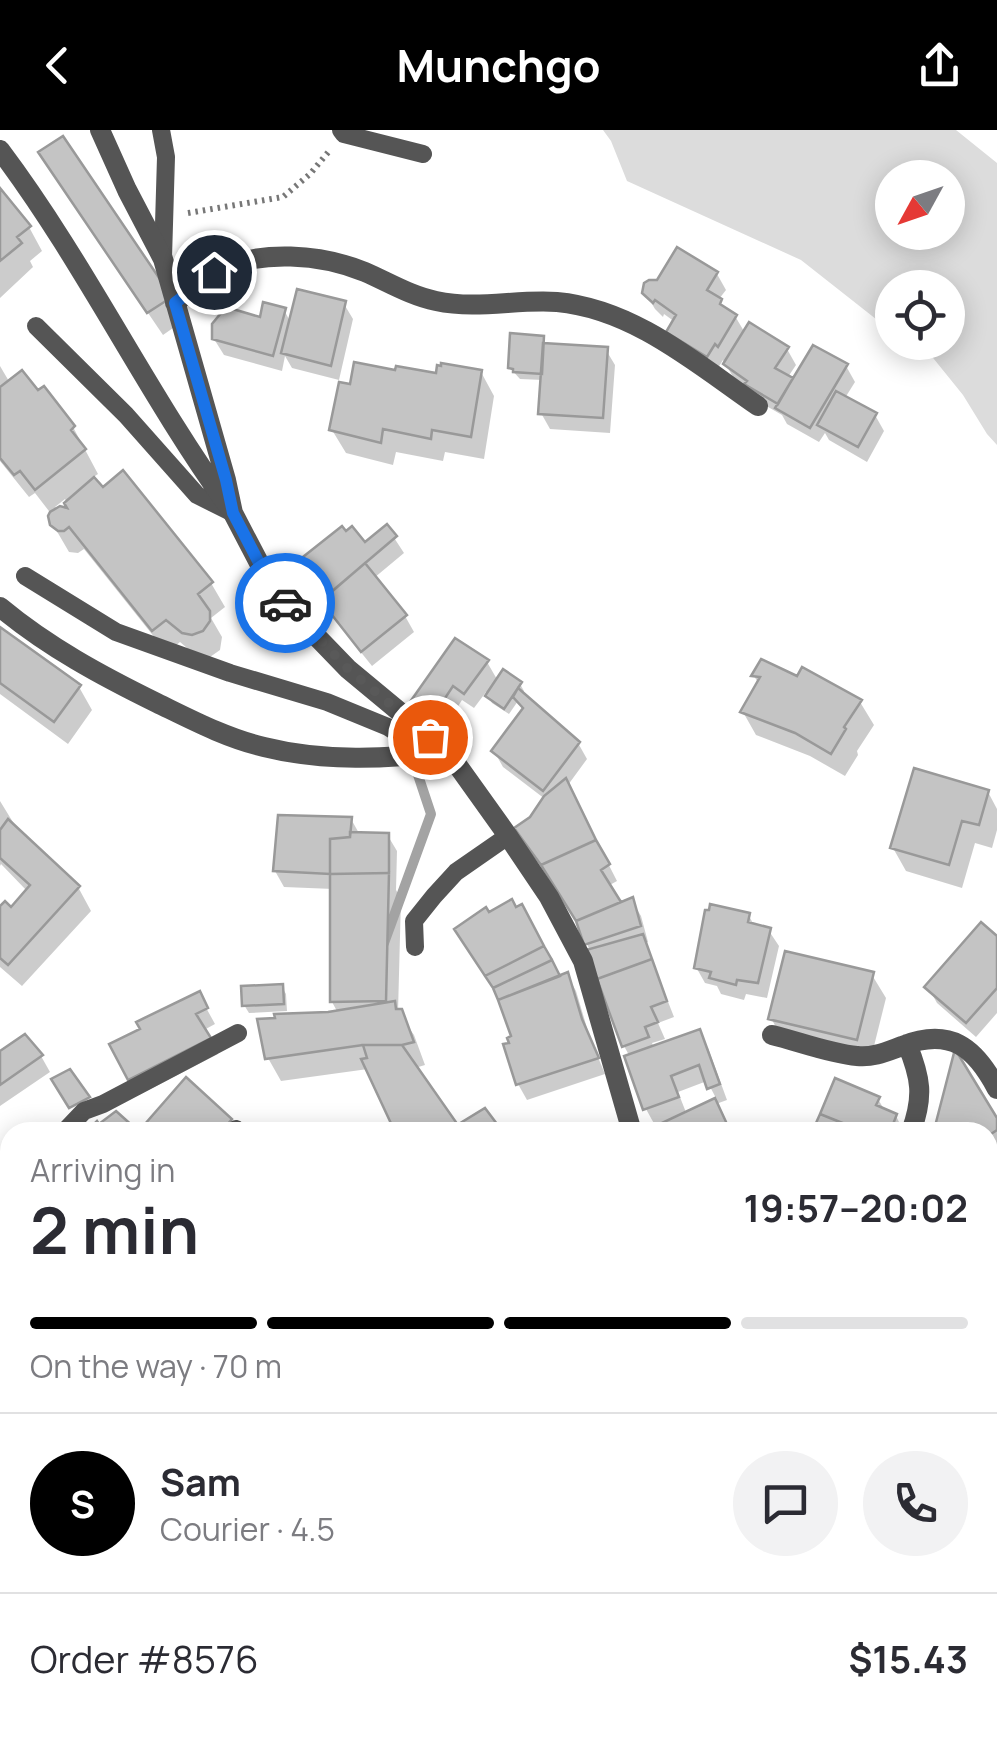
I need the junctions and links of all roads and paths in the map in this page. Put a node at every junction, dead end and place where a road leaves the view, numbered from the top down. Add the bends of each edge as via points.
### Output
1 (100, 130) edge
2 (160, 130) edge
3 (343, 132) edge
4 (0, 150) edge
5 (423, 154) dead end
6 (183, 214) dead end
7 (163, 259) junction
8 (175, 303) junction
9 (36, 326) dead end
10 (758, 406) dead end
11 (233, 513) junction
12 (25, 576) dead end
13 (0, 608) edge
14 (439, 753) junction
15 (508, 836) junction
16 (414, 947) dead end
17 (238, 1033) dead end
18 (772, 1034) dead end
19 (906, 1044) junction
20 (997, 1088) edge
21 (74, 1122) edge
22 (629, 1122) edge
23 (915, 1122) edge

1 - 7 street
2 - 7 lane via 166,157
3 - 5 lane
3 - 6 path via 283,196
4 - 11 street
7 - 8 street
8 - 10 street via 214,272 241,261 294,255 360,270 459,306 556,302 607,312 647,331
8 - 11 street
9 - 11 lane via 197,495
11 - 14 street via 290,609
12 - 14 lane via 116,632 327,702
13 - 14 street via 78,662 227,735 333,758
14 - 15 street
15 - 16 lane via 434,896 414,922
15 - 22 street via 583,961
17 - 21 lane
18 - 19 street via 858,1057
19 - 20 street via 933,1037 957,1042
19 - 23 street via 918,1072

